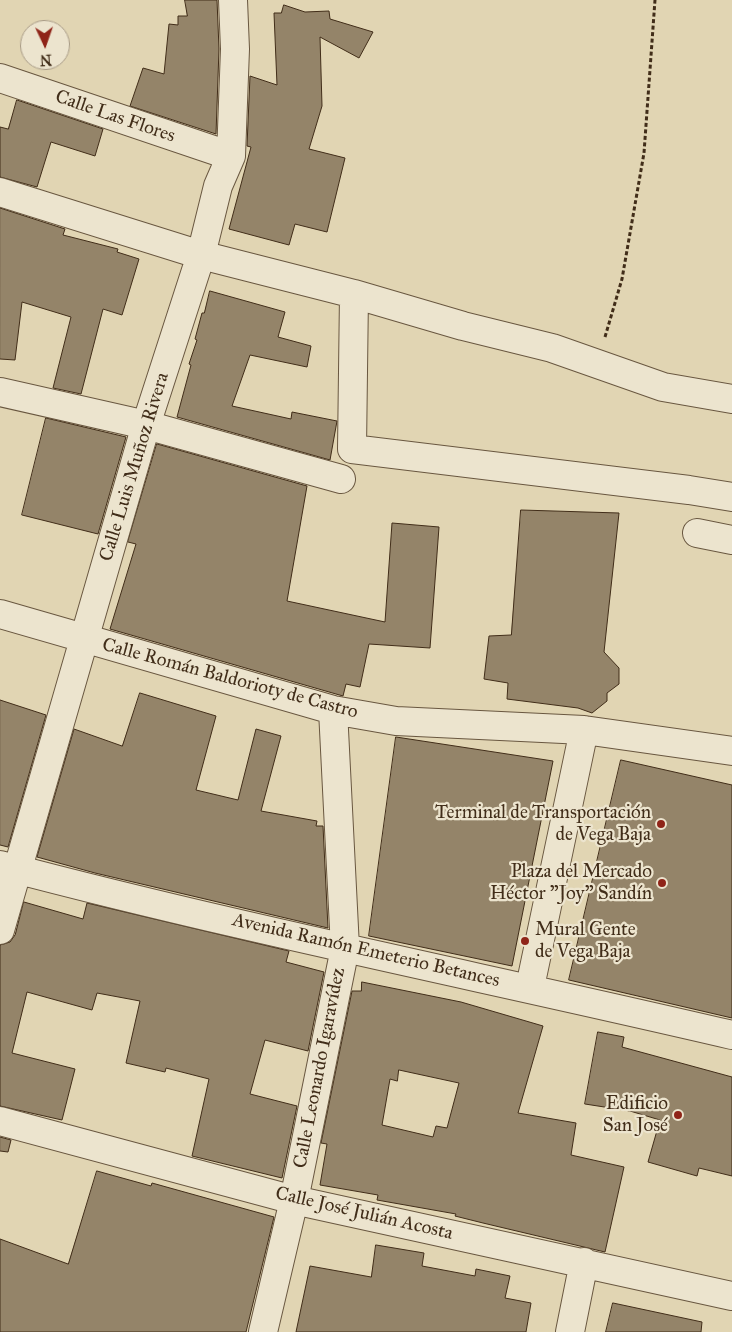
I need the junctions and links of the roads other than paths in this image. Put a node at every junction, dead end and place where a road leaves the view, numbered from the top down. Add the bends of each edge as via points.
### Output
1 (233, 0) edge
2 (0, 78) edge
3 (231, 156) junction
4 (0, 192) edge
5 (201, 255) junction
6 (354, 294) junction
7 (0, 392) edge
8 (732, 399) edge
9 (146, 425) junction
10 (341, 479) dead end
11 (732, 497) edge
12 (697, 533) dead end
13 (732, 540) edge
14 (0, 614) edge
15 (85, 639) junction
16 (333, 710) junction
17 (584, 730) junction
18 (732, 751) edge
19 (8, 867) edge
20 (0, 930) edge
21 (345, 948) junction
22 (530, 988) junction
23 (732, 1034) edge
24 (0, 1121) edge
25 (294, 1200) junction
26 (584, 1262) junction
27 (732, 1296) edge
28 (263, 1332) edge
29 (570, 1332) edge

1 - 3 street, Calle Luis Muñoz Rivera via 235,49
2 - 3 street, Calle Las Flores
3 - 5 street, Calle Luis Muñoz Rivera via 218,186
4 - 5 street
5 - 6 street
5 - 9 street, Calle Luis Muñoz Rivera
6 - 8 street via 552,348 663,387
6 - 11 street via 352,449
7 - 9 street
9 - 10 street
9 - 15 street, Calle Luis Muñoz Rivera
12 - 13 street
14 - 15 street, Calle Román Baldorioty de Castro
15 - 16 street, Calle Román Baldorioty de Castro
15 - 19 street, Calle Luis Muñoz Rivera
16 - 17 street, Calle Román Baldorioty de Castro via 396,720
16 - 21 street, Calle Leonardo Igaravídez
17 - 18 street, Calle Román Baldorioty de Castro
17 - 22 street
19 - 20 street, Calle Luis Muñoz Rivera
19 - 21 street, Avenida Ramón Emeterio Betances
21 - 22 street, Avenida Ramón Emeterio Betances
21 - 25 street, Calle Leonardo Igaravídez
22 - 23 street, Avenida Ramón Emeterio Betances
24 - 25 street, Calle José Julián Acosta
25 - 26 street, Calle José Julián Acosta
25 - 28 street, Calle Leonardo Igaravídez
26 - 27 street, Calle José Julián Acosta
26 - 29 street

